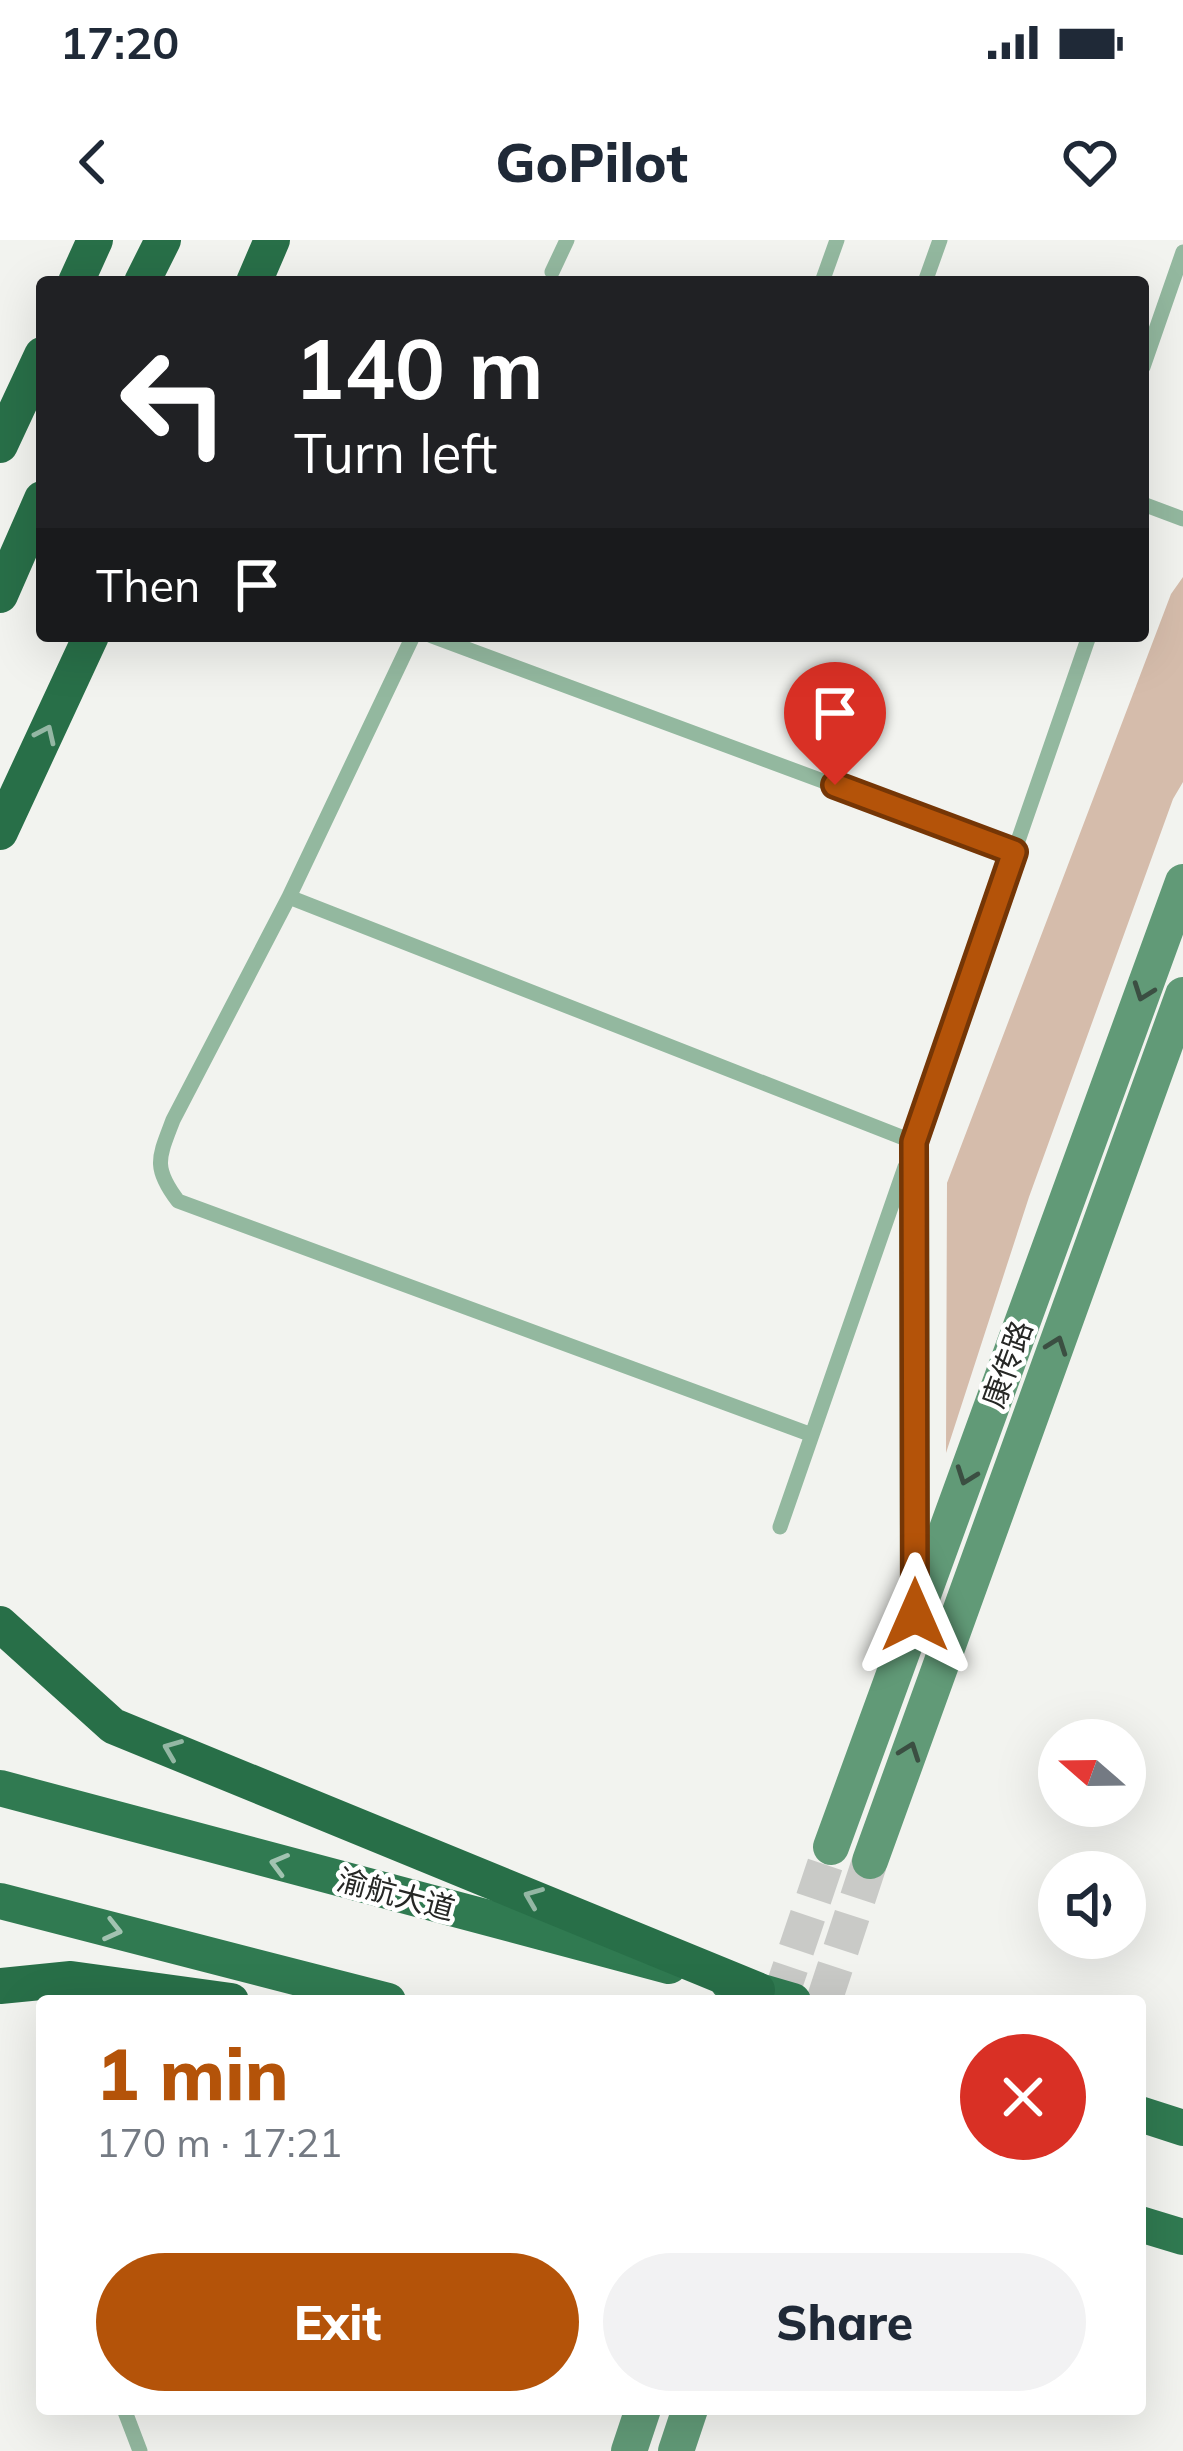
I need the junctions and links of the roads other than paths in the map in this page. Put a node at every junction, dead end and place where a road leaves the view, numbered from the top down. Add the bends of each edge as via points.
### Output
1 (95, 240) edge
2 (163, 240) edge
3 (272, 240) edge
4 (567, 240) edge
5 (837, 240) edge
6 (940, 240) edge
7 (1183, 251) edge
8 (552, 272) dead end
9 (79, 276) edge
10 (145, 276) edge
11 (257, 276) edge
12 (824, 276) edge
13 (927, 276) edge
14 (1149, 350) edge
15 (36, 368) edge
16 (0, 445) edge
17 (1149, 506) edge
18 (36, 513) edge
19 (1183, 519) edge
20 (0, 596) edge
21 (89, 642) edge
22 (410, 642) edge
23 (448, 642) edge
24 (1087, 642) edge
25 (24, 781) junction
26 (0, 832) edge
27 (1014, 852) junction
28 (0, 862) edge
29 (1183, 882) edge
30 (289, 897) junction
31 (1183, 995) edge
32 (914, 1142) junction
33 (812, 1435) junction
34 (780, 1526) dead end
35 (915, 1615) junction
36 (0, 1624) edge
37 (0, 1788) edge
38 (831, 1847) tunnel mouth
39 (870, 1861) tunnel mouth
40 (0, 1901) edge
41 (0, 1986) edge
42 (757, 1990) junction
43 (187, 1995) edge
44 (365, 1995) edge
45 (773, 1995) edge
46 (1146, 2116) edge
47 (1183, 2128) edge
48 (1146, 2226) edge
49 (1183, 2237) edge
50 (126, 2415) edge
51 (642, 2415) edge
52 (688, 2415) edge
53 (140, 2451) edge
54 (629, 2451) edge
55 (676, 2451) edge

1 - 9 highway
2 - 10 highway
3 - 11 highway
4 - 8 lane
5 - 12 lane
6 - 13 lane
7 - 14 lane
15 - 16 highway
17 - 19 lane
18 - 20 highway
25 -> 21 highway
22 - 30 lane
23 - 27 lane
24 - 27 lane
25 - 26 highway
25 - 28 highway
27 - 32 lane
29 -> 35 main road, 康传路
30 - 32 lane
30 - 33 lane via 158,1159 178,1201
39 -> 31 main road, 康传路
32 - 33 lane
32 - 35 street
33 - 34 lane
35 - 38 main road, 康传路
42 -> 36 highway via 113,1726
42 -> 37 highway, 渝航大道
40 -> 44 highway
41 - 43 highway via 71,1979
42 - 45 highway, 渝航大道
46 - 47 highway
48 - 49 highway
50 - 53 lane
51 - 54 main road
52 - 55 main road

